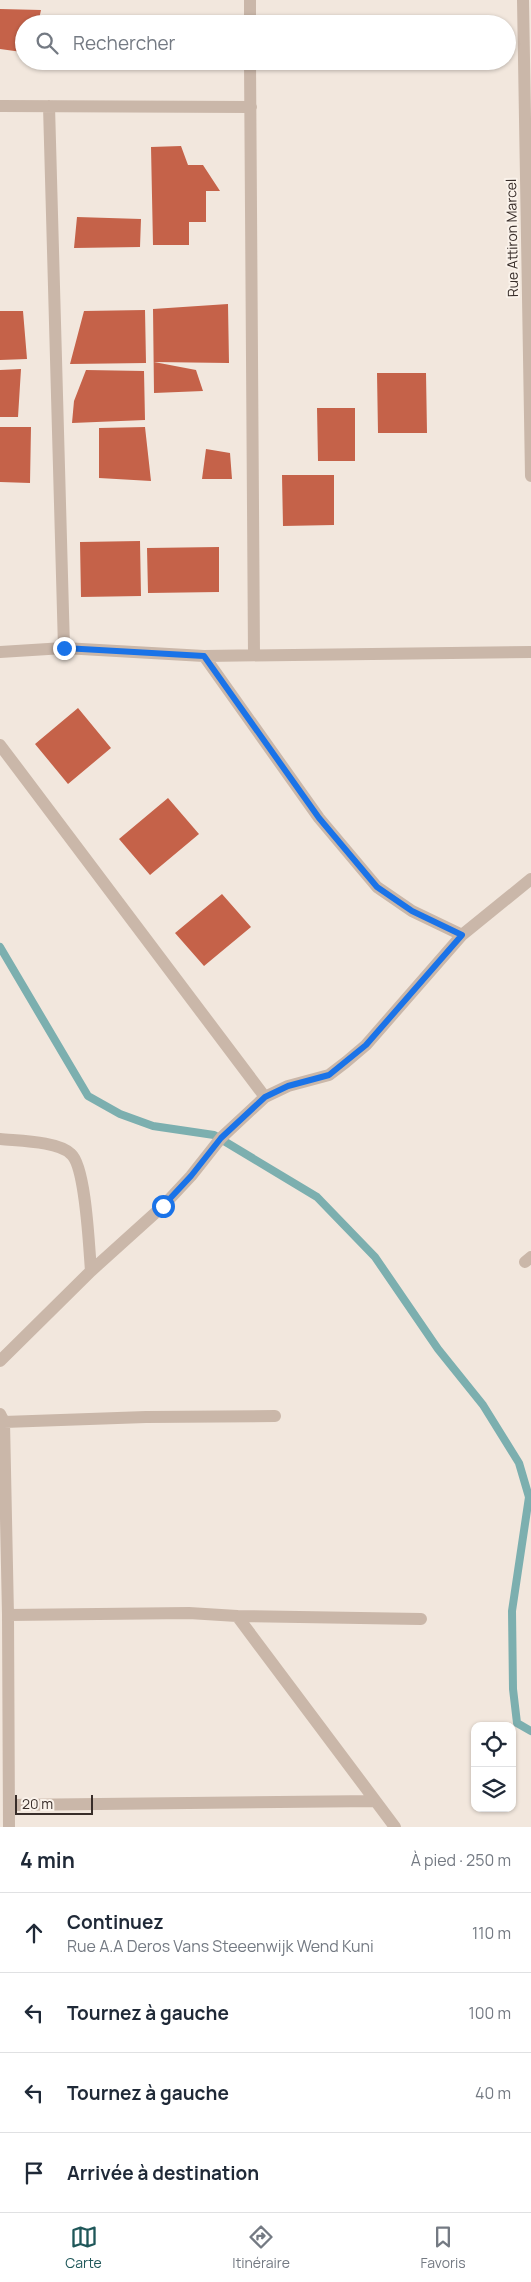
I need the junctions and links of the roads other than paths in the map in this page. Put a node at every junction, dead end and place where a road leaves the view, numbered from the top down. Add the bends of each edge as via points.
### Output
1 (250, 0) edge
2 (523, 0) edge
3 (250, 15) edge
4 (250, 70) edge
5 (0, 106) edge
6 (49, 106) junction
7 (251, 107) junction
8 (529, 195) edge
9 (531, 476) edge
10 (64, 648) junction
11 (0, 652) edge
12 (531, 652) edge
13 (254, 655) junction
14 (204, 656) junction
15 (0, 745) edge
16 (531, 879) edge
17 (462, 935) junction
18 (265, 1097) junction
19 (0, 1139) edge
20 (91, 1271) junction
21 (0, 1361) edge
22 (275, 1416) dead end
23 (2, 1418) edge
24 (8, 1615) junction
25 (237, 1616) junction
26 (421, 1619) dead end
27 (375, 1801) junction
28 (9, 1806) junction
29 (9, 1827) edge
30 (395, 1827) edge

1 - 3 street
2 - 8 street, Rue Attiron Marcel
4 - 7 street
5 - 6 street
6 - 7 street
6 - 10 street
7 - 13 street
8 - 9 street, Rue Attiron Marcel
10 - 11 street
10 - 14 street
12 - 13 street
13 - 14 street
14 - 17 street via 319,818 377,887 412,911
15 - 18 street
16 - 17 street
17 - 18 street via 366,1045 346,1062 329,1075 288,1086
18 - 20 street via 221,1138 163,1206
19 - 20 street via 55,1146 72,1154 81,1172
20 - 21 street
22 - 23 street
23 - 24 street
24 - 25 street via 189,1613
24 - 28 street
25 - 26 street
25 - 27 street
27 - 28 street
27 - 30 street
28 - 29 street

